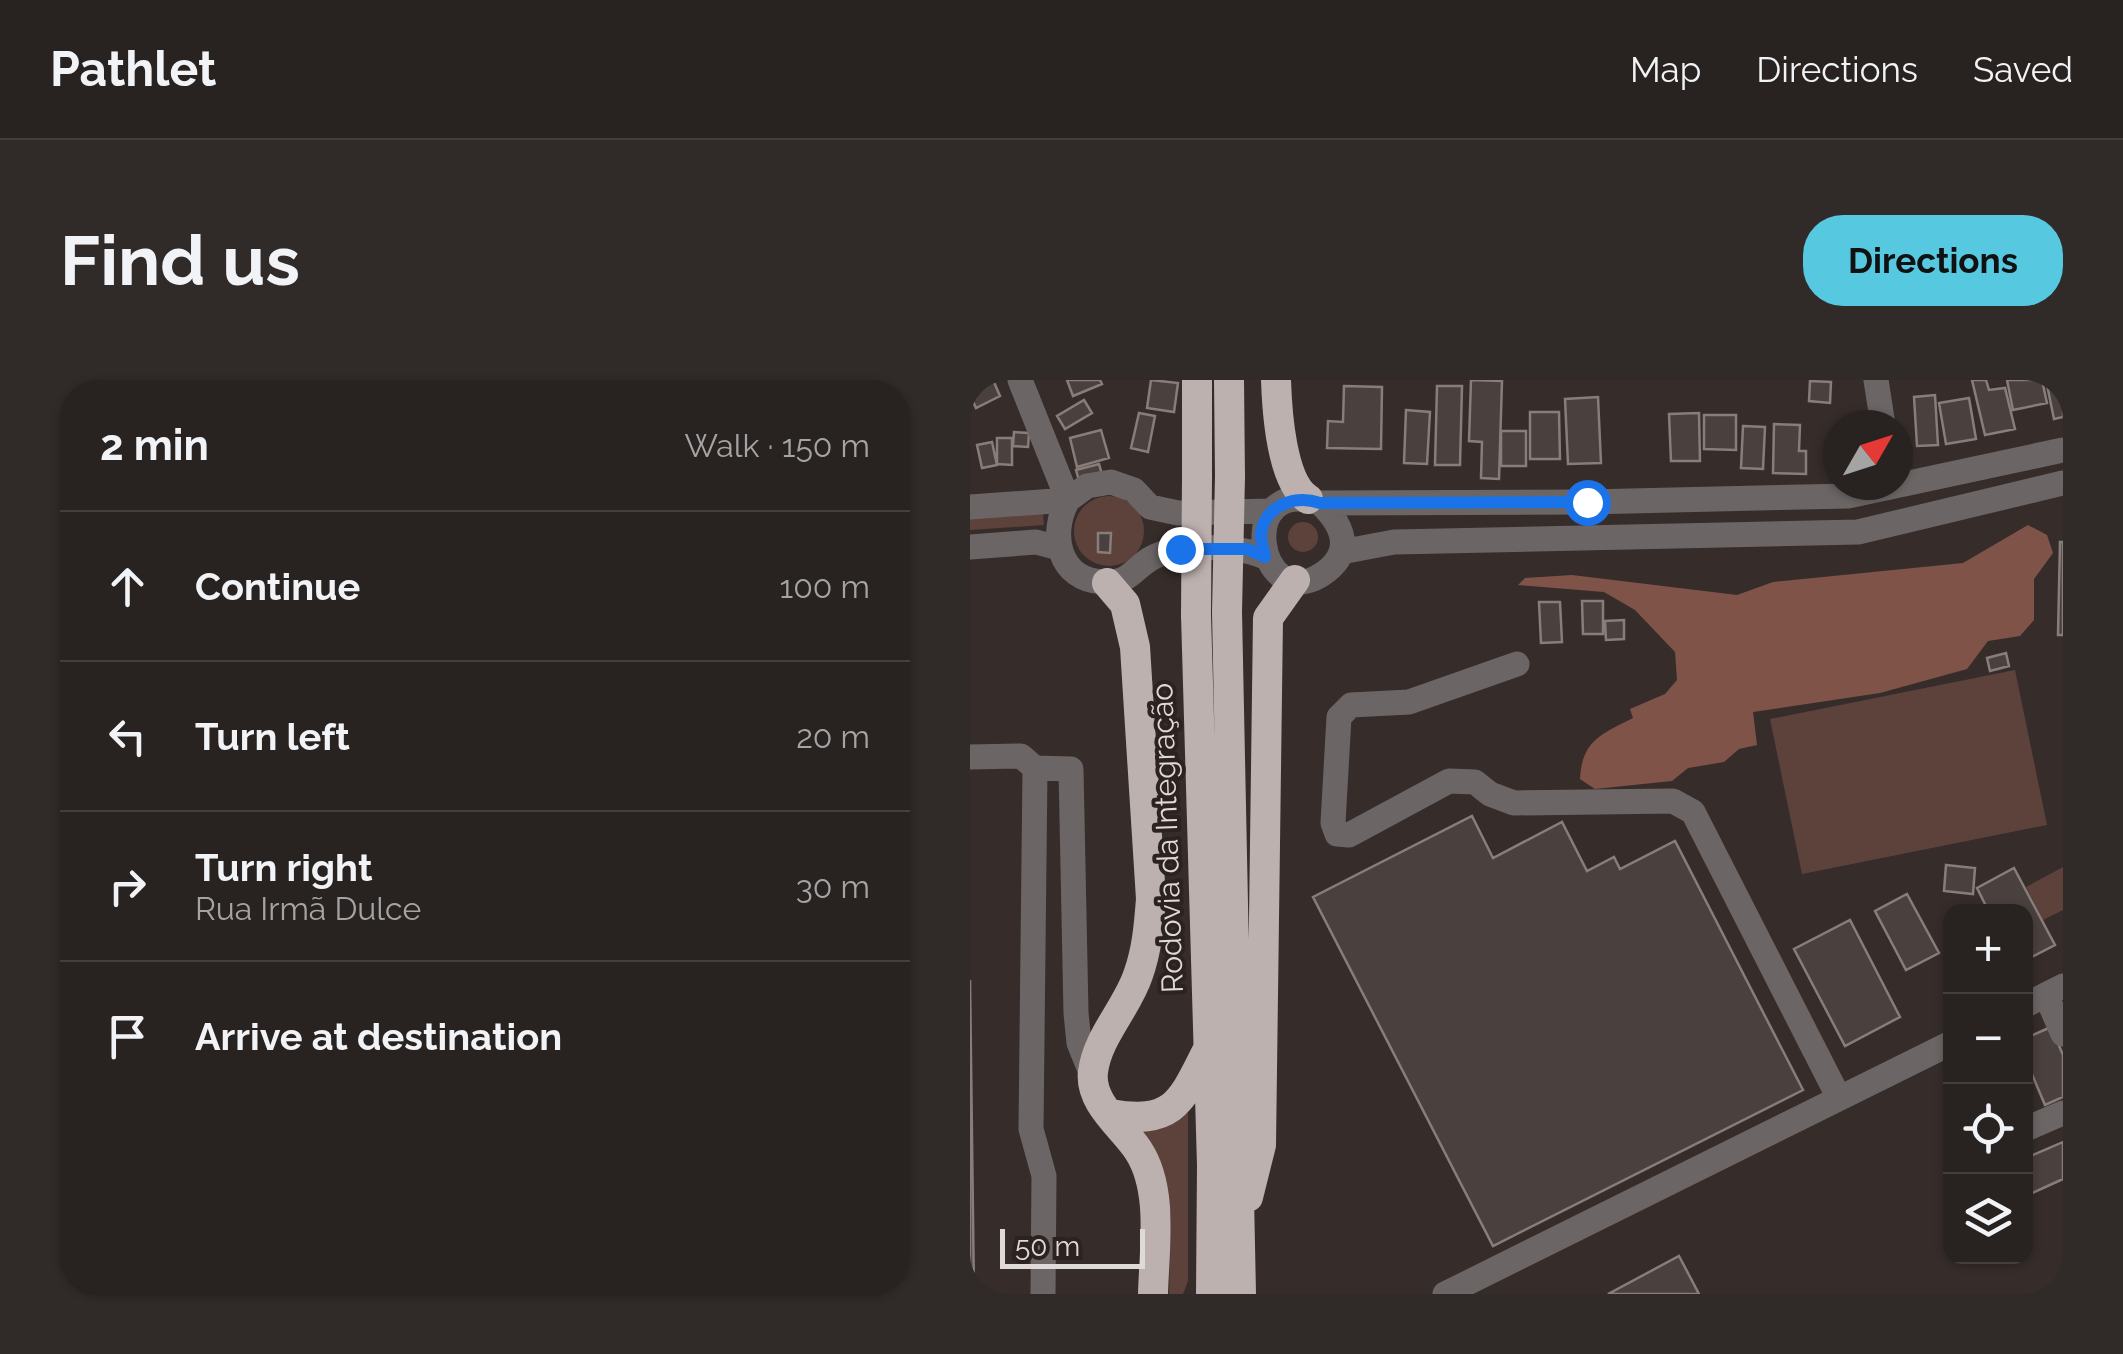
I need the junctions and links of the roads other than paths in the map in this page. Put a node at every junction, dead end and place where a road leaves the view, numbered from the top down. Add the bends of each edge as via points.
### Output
1 (1020, 380) edge
2 (1197, 380) edge
3 (1229, 380) edge
4 (1276, 380) edge
5 (1876, 380) edge
6 (1881, 410) edge
7 (2063, 450) edge
8 (1913, 482) edge
9 (2063, 483) edge
10 (1823, 497) edge
11 (1068, 500) junction
12 (1894, 500) edge
13 (1314, 501) junction
14 (970, 507) edge
15 (1150, 507) junction
16 (1272, 511) junction
17 (1897, 522) junction
18 (970, 547) edge
19 (1059, 548) junction
20 (1341, 552) junction
21 (1265, 557) junction
22 (1150, 559) junction
23 (1295, 580) junction
24 (1107, 583) junction
25 (1518, 664) dead end
26 (970, 757) edge
27 (1035, 768) junction
28 (1031, 953) junction
29 (1074, 953) junction
30 (2045, 996) edge
31 (1034, 1012) junction
32 (1076, 1012) junction
33 (2063, 1034) edge
34 (1943, 1046) edge
35 (1208, 1049) junction
36 (1092, 1075) junction
37 (1839, 1098) junction
38 (2063, 1113) edge
39 (1110, 1114) junction
40 (2033, 1126) edge
41 (1225, 1245) junction
42 (1247, 1290) edge
43 (1043, 1294) edge
44 (1154, 1294) edge
45 (1192, 1294) edge
46 (1211, 1294) edge
47 (1445, 1294) edge

1 - 11 street
2 - 35 highway, Rodovia da Integração, bridge
3 - 41 highway, Rodovia da Integração, bridge
4 - 13 highway via 1289,469 1300,494
5 - 6 street
7 - 8 street
9 - 17 street
10 - 13 street
11 - 14 street
11 - 15 street via 1087,486 1111,482 1134,490
11 - 19 street via 1056,531
12 - 17 street
13 - 16 street via 1286,502
13 - 20 street via 1338,520
15 - 16 street via 1178,513
15 - 22 street via 1157,524
16 - 21 street via 1261,533
17 - 20 street via 1858,532 1394,542
18 - 19 street via 1036,542
19 - 24 street via 1077,573
20 - 23 street via 1314,579
21 - 22 street via 1247,549 1180,549
21 - 23 street
22 - 24 street via 1132,577
23 - 41 highway via 1268,618 1261,1145
24 - 36 highway via 1125,604 1135,648 1151,899 1138,977
25 - 37 street via 1409,702 1351,705 1339,717 1333,823 1338,834 1449,781 1475,782 1514,803 1673,801 1693,812
26 - 27 street via 1020,756
27 - 28 street
27 - 29 street via 1070,769
28 - 29 street
28 - 31 street
29 - 32 street
30 - 33 street
31 - 32 street
31 - 43 street via 1031,1129 1044,1176
32 - 36 street
34 - 37 street
35 - 39 highway via 1173,1106 1153,1118
35 - 41 highway, Rodovia da Integração
36 - 39 highway via 1098,1101
37 - 47 street
38 - 40 street
39 - 44 highway via 1150,1177
41 - 42 highway, Rodovia da Integração
41 - 45 highway
41 - 46 highway, Rodovia da Integração

